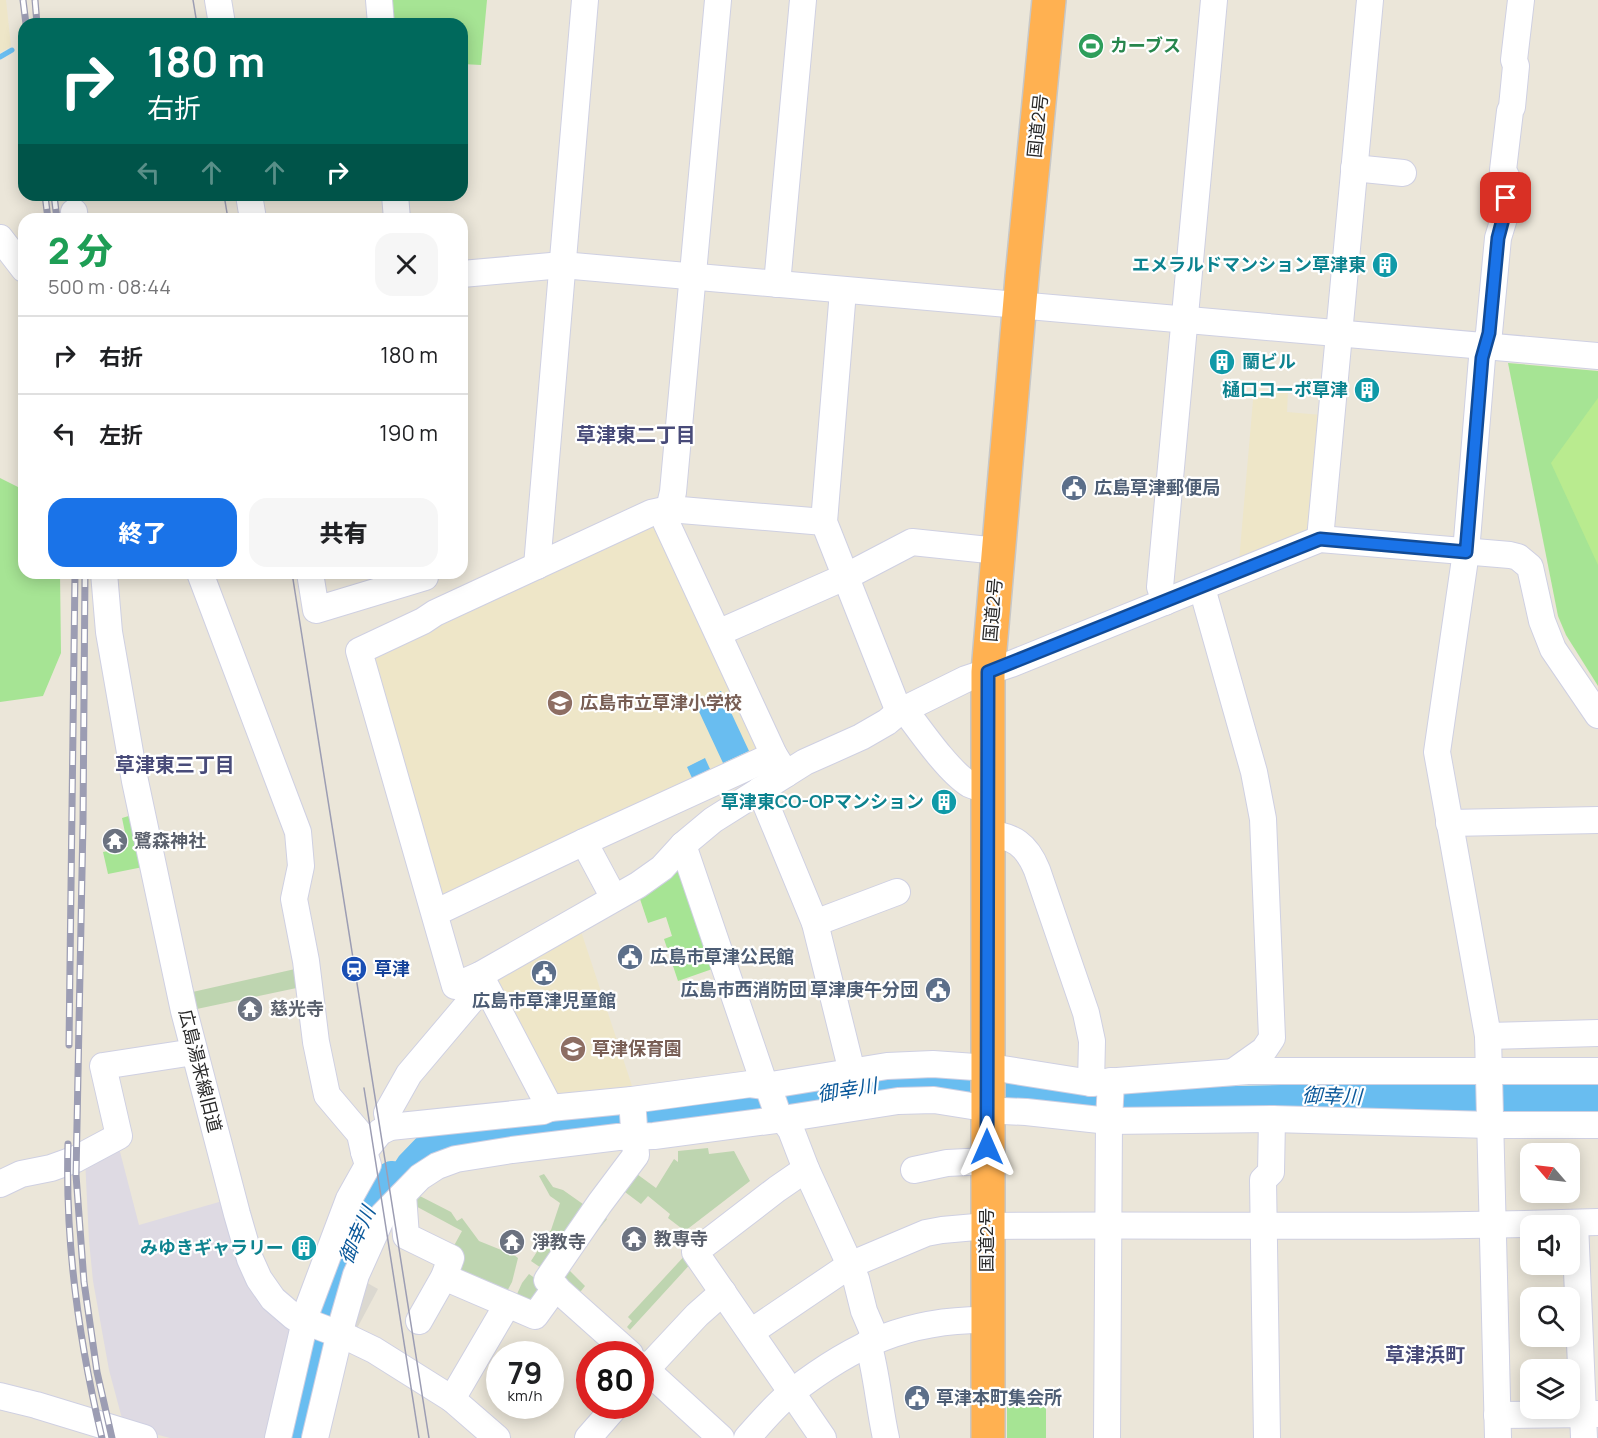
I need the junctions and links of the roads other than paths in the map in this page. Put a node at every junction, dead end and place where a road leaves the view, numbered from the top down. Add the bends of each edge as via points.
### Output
1 (218, 0) edge
2 (379, 0) edge
3 (585, 0) edge
4 (718, 0) edge
5 (803, 0) edge
6 (1049, 0) edge
7 (1214, 0) edge
8 (1370, 0) edge
9 (1521, 0) edge
10 (221, 18) edge
11 (380, 18) edge
12 (1354, 168) junction
13 (1403, 173) dead end
14 (0, 238) edge
15 (18, 260) edge
16 (562, 265) junction
17 (468, 273) edge
18 (693, 276) junction
19 (777, 284) junction
20 (843, 291) junction
21 (1020, 304) junction
22 (1184, 319) junction
23 (1338, 333) junction
24 (1485, 346) junction
25 (1598, 356) edge
26 (669, 509) junction
27 (824, 522) junction
28 (1320, 539) junction
29 (998, 551) junction
30 (1466, 552) junction
31 (537, 566) junction
32 (847, 576) junction
33 (105, 579) edge
34 (202, 579) edge
35 (311, 579) edge
36 (413, 579) edge
37 (425, 579) edge
38 (1202, 588) junction
39 (1165, 602) junction
40 (435, 613) junction
41 (718, 633) junction
42 (988, 672) junction
43 (902, 711) junction
44 (1598, 715) edge
45 (780, 764) junction
46 (987, 789) junction
47 (760, 790) junction
48 (1598, 820) edge
49 (1449, 823) junction
50 (987, 834) junction
51 (584, 842) junction
52 (683, 845) junction
53 (897, 892) dead end
54 (614, 898) junction
55 (435, 914) junction
56 (815, 923) junction
57 (480, 975) junction
58 (1598, 1033) edge
59 (1488, 1036) junction
60 (194, 1052) junction
61 (1598, 1071) edge
62 (852, 1072) junction
63 (1233, 1072) junction
64 (1489, 1076) junction
65 (1104, 1084) junction
66 (767, 1087) junction
67 (987, 1087) junction
68 (632, 1102) junction
69 (550, 1108) junction
70 (780, 1117) junction
71 (1109, 1117) junction
72 (1272, 1119) junction
73 (1489, 1120) junction
74 (1598, 1125) edge
75 (390, 1127) junction
76 (636, 1136) junction
77 (364, 1152) junction
78 (987, 1161) junction
79 (806, 1169) junction
80 (914, 1170) dead end
81 (0, 1185) edge
82 (403, 1195) junction
83 (1586, 1222) edge
84 (1109, 1225) junction
85 (1263, 1225) junction
86 (1492, 1225) junction
87 (987, 1226) junction
88 (850, 1264) junction
89 (444, 1277) junction
90 (556, 1287) junction
91 (723, 1292) junction
92 (507, 1305) junction
93 (987, 1320) junction
94 (419, 1321) dead end
95 (321, 1327) junction
96 (751, 1332) junction
97 (613, 1341) edge
98 (872, 1341) junction
99 (654, 1353) edge
100 (654, 1379) edge
101 (791, 1393) junction
102 (0, 1396) edge
103 (452, 1399) junction
104 (605, 1419) edge
105 (1588, 1422) edge
106 (1498, 1427) edge
107 (86, 1429) edge
108 (144, 1438) edge
109 (278, 1438) edge
110 (315, 1438) edge
111 (498, 1438) edge
112 (588, 1438) edge
113 (721, 1438) edge
114 (747, 1438) edge
115 (823, 1438) edge
116 (886, 1438) edge
117 (988, 1438) edge
118 (1107, 1438) edge
119 (1267, 1438) edge

1 - 10 street
2 - 11 street
3 - 16 street
4 - 18 street
5 - 19 street
6 - 21 highway, 国道2号
7 - 22 street
8 - 12 street
9 - 24 street via 1503,170 1508,180
12 - 13 street
12 - 23 street
14 - 15 street
16 - 17 street
16 - 18 street
16 - 31 street
18 - 19 street
18 - 26 street
19 - 20 street
20 - 21 street
20 - 27 street
21 - 22 street
21 - 29 highway, 国道2号
22 - 23 street
22 - 39 street via 1160,588
23 - 24 street
23 - 28 street
24 - 25 street
24 - 30 street
26 - 27 street
26 - 31 street via 651,513
26 - 41 street via 666,522
27 - 32 street
28 - 30 street
28 - 38 street
29 - 32 street via 912,543
29 - 42 highway, 国道2号
30 - 44 street via 1510,555 1530,567 1542,621 1553,649
30 - 49 street via 1437,752
31 - 40 street
32 - 41 street
32 - 43 street
33 - 60 street, 広島湯来線旧道 via 109,632 135,781
34 - 77 street via 298,832 301,866 294,899 316,1042 327,1095 360,1134
35 - 36 street via 316,610
37 - 40 street
38 - 39 street
38 - 63 street via 1254,772 1263,819 1272,1038 1264,1050
39 - 42 street
40 - 55 street via 359,651
41 - 45 street
42 - 43 street
42 - 46 highway, 国道2号
43 - 45 street via 861,737 817,755
43 - 46 street via 963,779
45 - 47 street
45 - 51 street
46 - 50 highway, 国道2号
47 - 52 street
47 - 56 street
48 - 49 street
49 - 59 street
50 - 65 street via 1003,834 1021,845 1033,860 1086,1013
50 - 67 highway, 国道2号
51 - 54 street
51 - 55 street
52 - 54 street via 662,868
52 - 66 street
53 - 56 street
54 - 57 street
55 - 57 street via 455,986
56 - 62 street
57 - 69 street
57 - 75 street via 475,996 408,1074 387,1113
58 - 59 street
59 - 64 street
60 - 81 street via 103,1066 119,1136 76,1159 21,1174
60 - 95 street, 広島湯来線旧道 via 249,1259 269,1294 294,1317
61 - 64 street
62 - 66 street
62 - 67 street via 933,1064
63 - 64 street
63 - 65 street
64 - 73 street
65 - 67 street
65 - 71 street
66 - 68 street via 750,1084
66 - 70 street
67 - 70 street via 934,1100
67 - 71 street via 1003,1111
67 - 78 highway, 国道2号
68 - 69 street
68 - 76 street
69 - 75 street
70 - 76 street
70 - 79 street via 791,1130
71 - 72 street
71 - 84 street
72 - 73 street
72 - 85 street via 1271,1172 1263,1180
73 - 74 street
73 - 86 street
75 - 77 street via 380,1132
76 - 82 street via 456,1159 420,1177
76 - 90 street via 636,1155 547,1280
77 - 95 street via 368,1165 349,1199 308,1308
78 - 80 street
78 - 87 highway, 国道2号
79 - 88 street
79 - 91 street via 694,1252
82 - 89 street via 406,1236 451,1258
82 - 95 street via 380,1222 356,1275
83 - 86 street
83 - 105 street
84 - 85 street
84 - 87 street
84 - 118 street
85 - 86 street
85 - 119 street
86 - 106 street
87 - 88 street via 926,1233
87 - 93 highway, 国道2号
88 - 96 street
88 - 98 street
89 - 92 street
89 - 94 street
90 - 92 street via 535,1316
90 - 97 street
91 - 96 street
91 - 99 street
92 - 103 street
93 - 98 street via 928,1324
93 - 117 highway, 国道2号
95 - 103 street, 広島湯来線旧道 via 374,1350
95 - 109 street
95 - 110 street
96 - 101 street
98 - 101 street
98 - 116 street
100 - 113 street
101 - 114 street
101 - 115 street
102 - 107 street via 36,1405
103 - 111 street, 広島湯来線旧道
104 - 112 street
105 - 106 street
107 - 108 street

